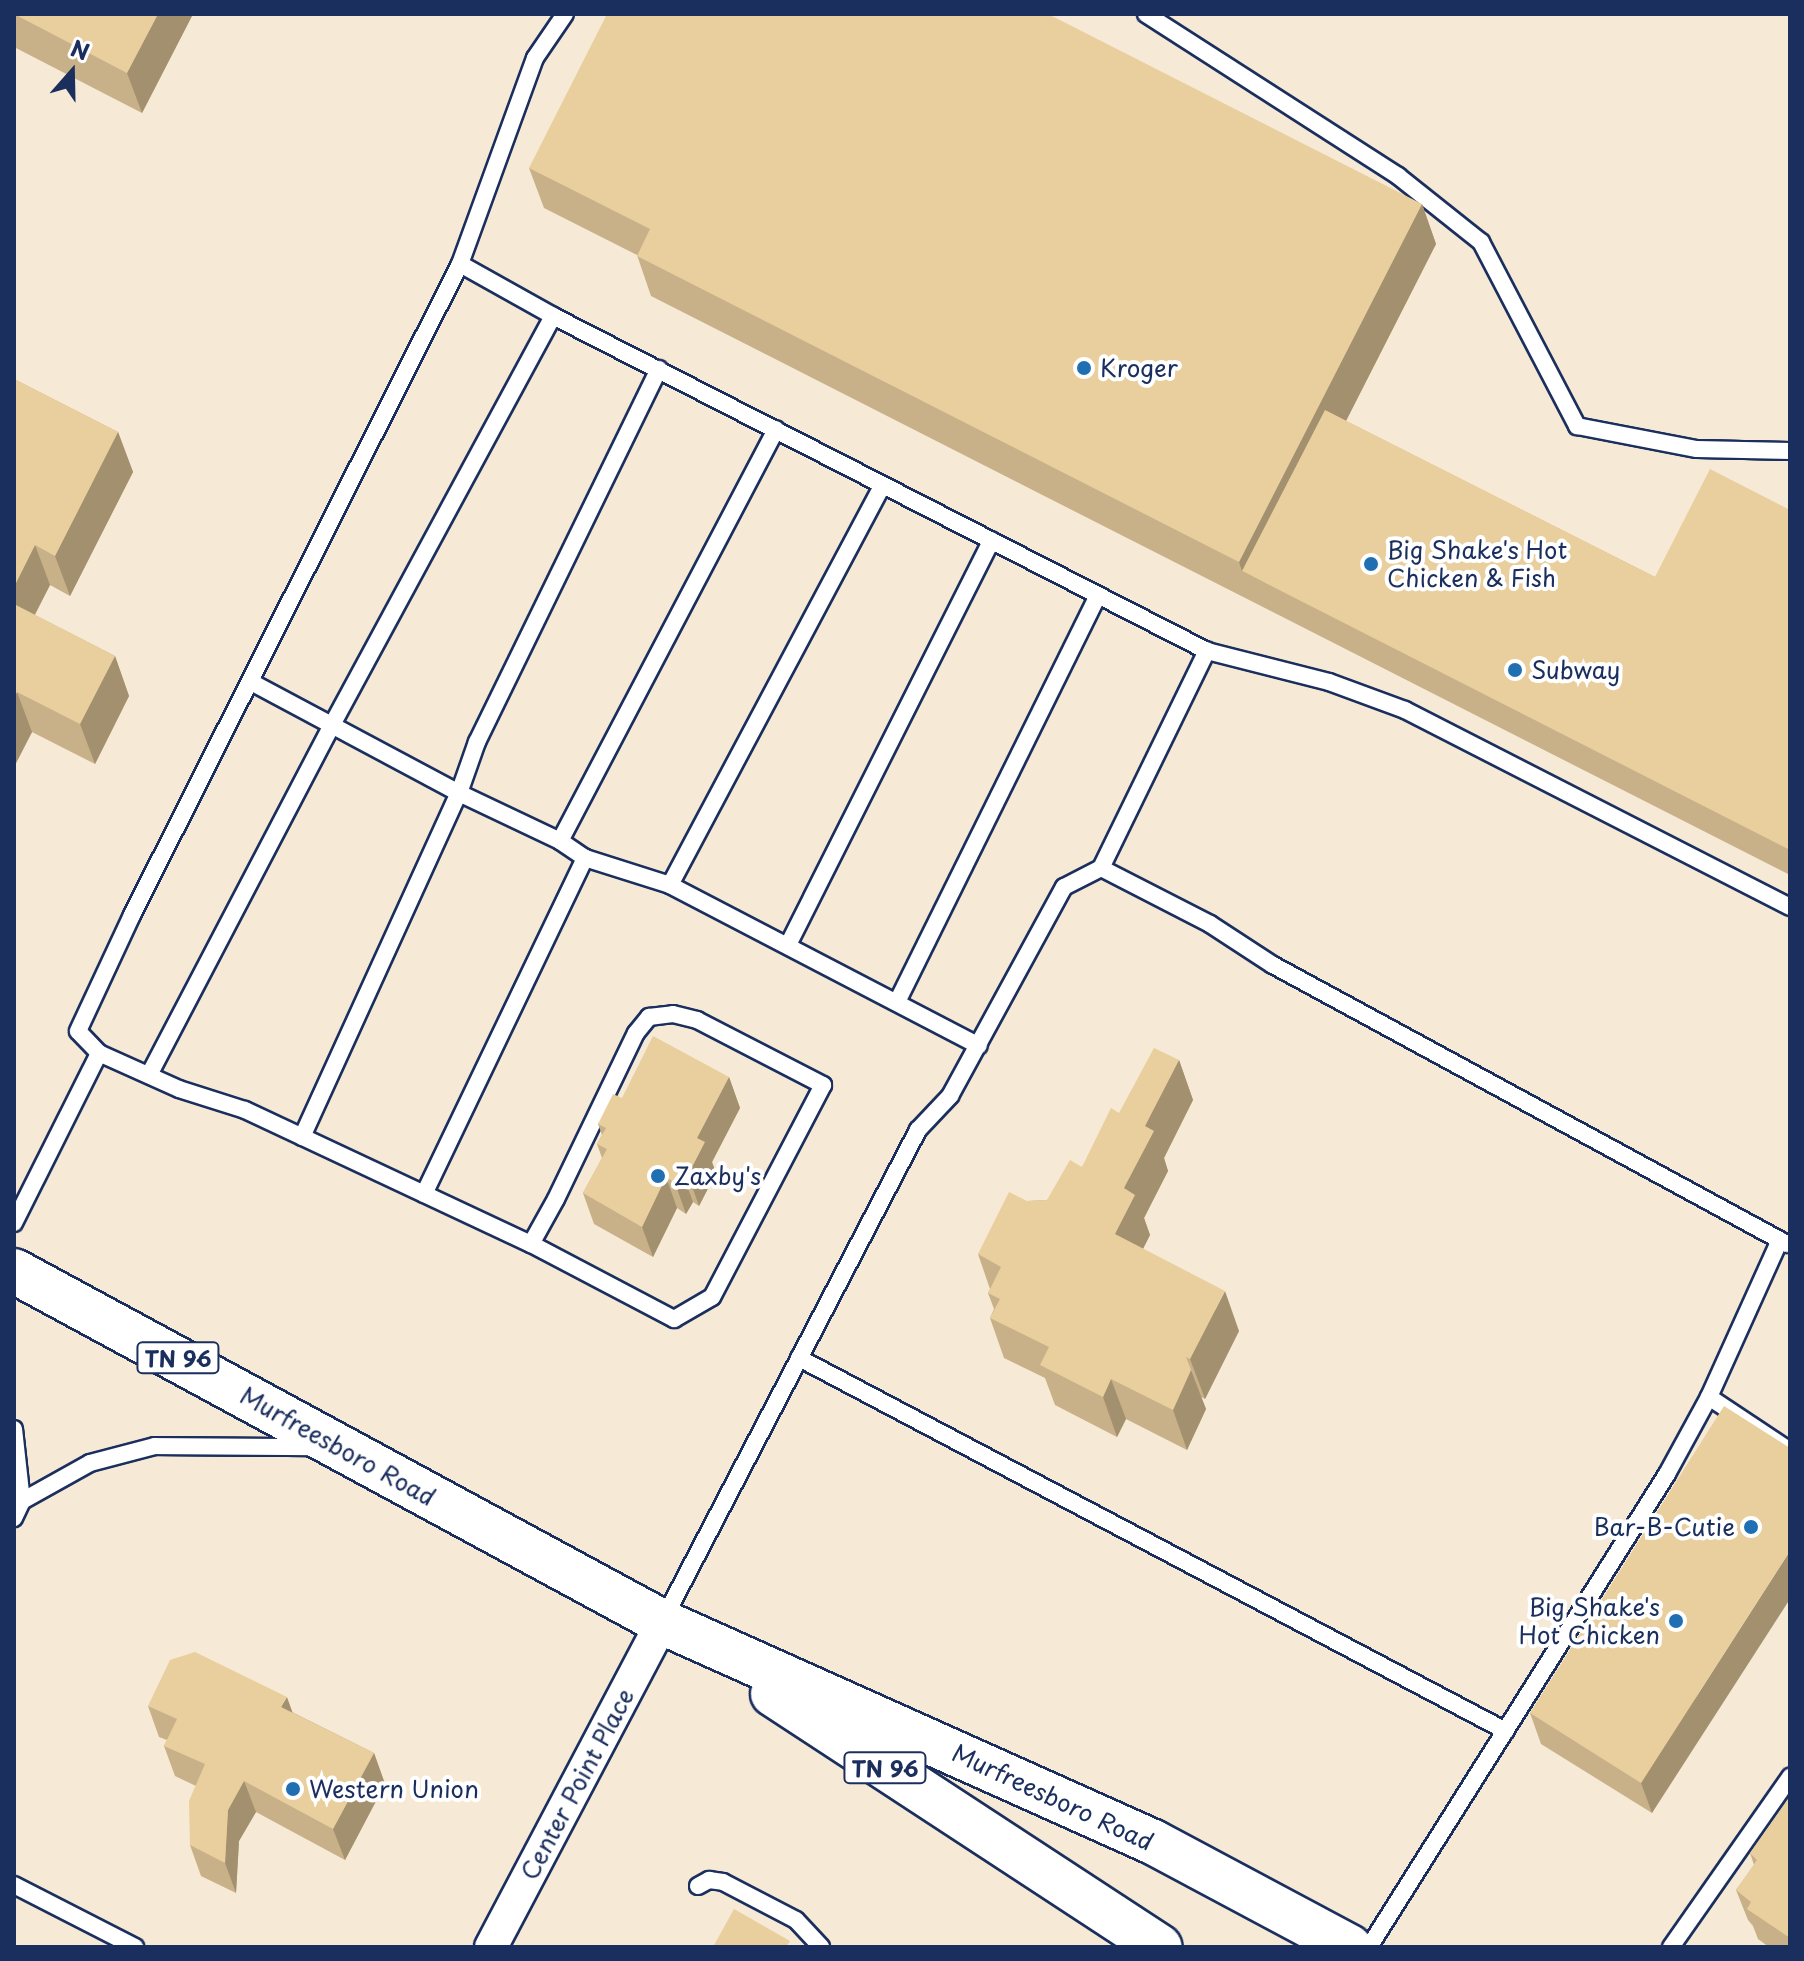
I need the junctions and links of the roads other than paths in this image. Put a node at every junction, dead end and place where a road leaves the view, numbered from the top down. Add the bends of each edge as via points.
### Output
1 (565, 14) edge
2 (1146, 14) edge
3 (460, 264) junction
4 (553, 316) junction
5 (659, 369) junction
6 (776, 429) junction
7 (1790, 451) edge
8 (882, 487) junction
9 (992, 540) junction
10 (1097, 598) junction
11 (1207, 651) junction
12 (251, 682) junction
13 (332, 725) junction
14 (459, 793) junction
15 (560, 841) junction
16 (585, 858) junction
17 (1101, 868) junction
18 (670, 885) junction
19 (1790, 907) edge
20 (788, 945) junction
21 (898, 1000) junction
22 (979, 1046) junction
23 (99, 1053) junction
24 (149, 1075) junction
25 (302, 1137) junction
26 (424, 1194) junction
27 (14, 1223) edge
28 (1785, 1243) edge
29 (531, 1244) junction
30 (14, 1271) edge
31 (799, 1358) junction
32 (1709, 1397) junction
33 (14, 1429) edge
34 (341, 1448) junction
35 (1790, 1451) edge
36 (22, 1501) junction
37 (14, 1518) edge
38 (662, 1622) junction
39 (1506, 1731) junction
40 (1790, 1777) edge
41 (14, 1885) edge
42 (698, 1886) dead end
43 (135, 1947) edge
44 (491, 1947) edge
45 (821, 1947) edge
46 (1159, 1947) edge
47 (1350, 1947) edge
48 (1369, 1947) edge
49 (1671, 1947) edge

1 - 3 lane via 535,58
2 - 7 lane via 1398,176 1481,242 1577,426 1697,449
3 - 4 lane
3 - 12 lane
4 - 5 lane
4 - 13 lane
5 - 6 lane
5 - 14 lane via 477,742
6 - 8 lane
6 - 15 lane
8 - 9 lane
8 - 18 lane
9 - 10 lane
9 - 20 lane
10 - 11 lane
10 - 21 lane
11 - 17 lane
11 - 19 lane via 1329,682 1405,710
12 - 13 lane
12 - 23 lane via 78,1031
13 - 14 lane
13 - 24 lane
14 - 15 lane
14 - 25 lane
15 - 16 lane
16 - 18 lane
16 - 26 lane
17 - 22 lane via 1064,887
17 - 28 lane
18 - 20 lane
20 - 21 lane
21 - 22 lane
22 - 31 lane via 950,1096 918,1130
23 - 24 lane
23 - 27 lane
24 - 25 lane
25 - 26 lane
26 - 29 lane
28 - 32 lane
29 - 29 lane via 636,1033 649,1017 673,1014 697,1020 823,1085 712,1297 674,1319
30 - 34 highway, Murfreesboro Road / TN 96
31 - 38 lane
31 - 39 lane
32 - 35 lane
32 - 39 lane via 1667,1474
33 - 36 lane
34 - 36 lane via 155,1446 90,1463
34 - 38 highway, Murfreesboro Road / TN 96
36 - 37 lane
38 - 44 street, Center Point Place
38 - 46 highway, Murfreesboro Road / TN 96
38 - 47 highway, Murfreesboro Road / TN 96 via 1153,1842
39 - 48 lane
40 - 49 lane
41 - 43 lane
42 - 45 lane via 709,1880 723,1882 796,1920

